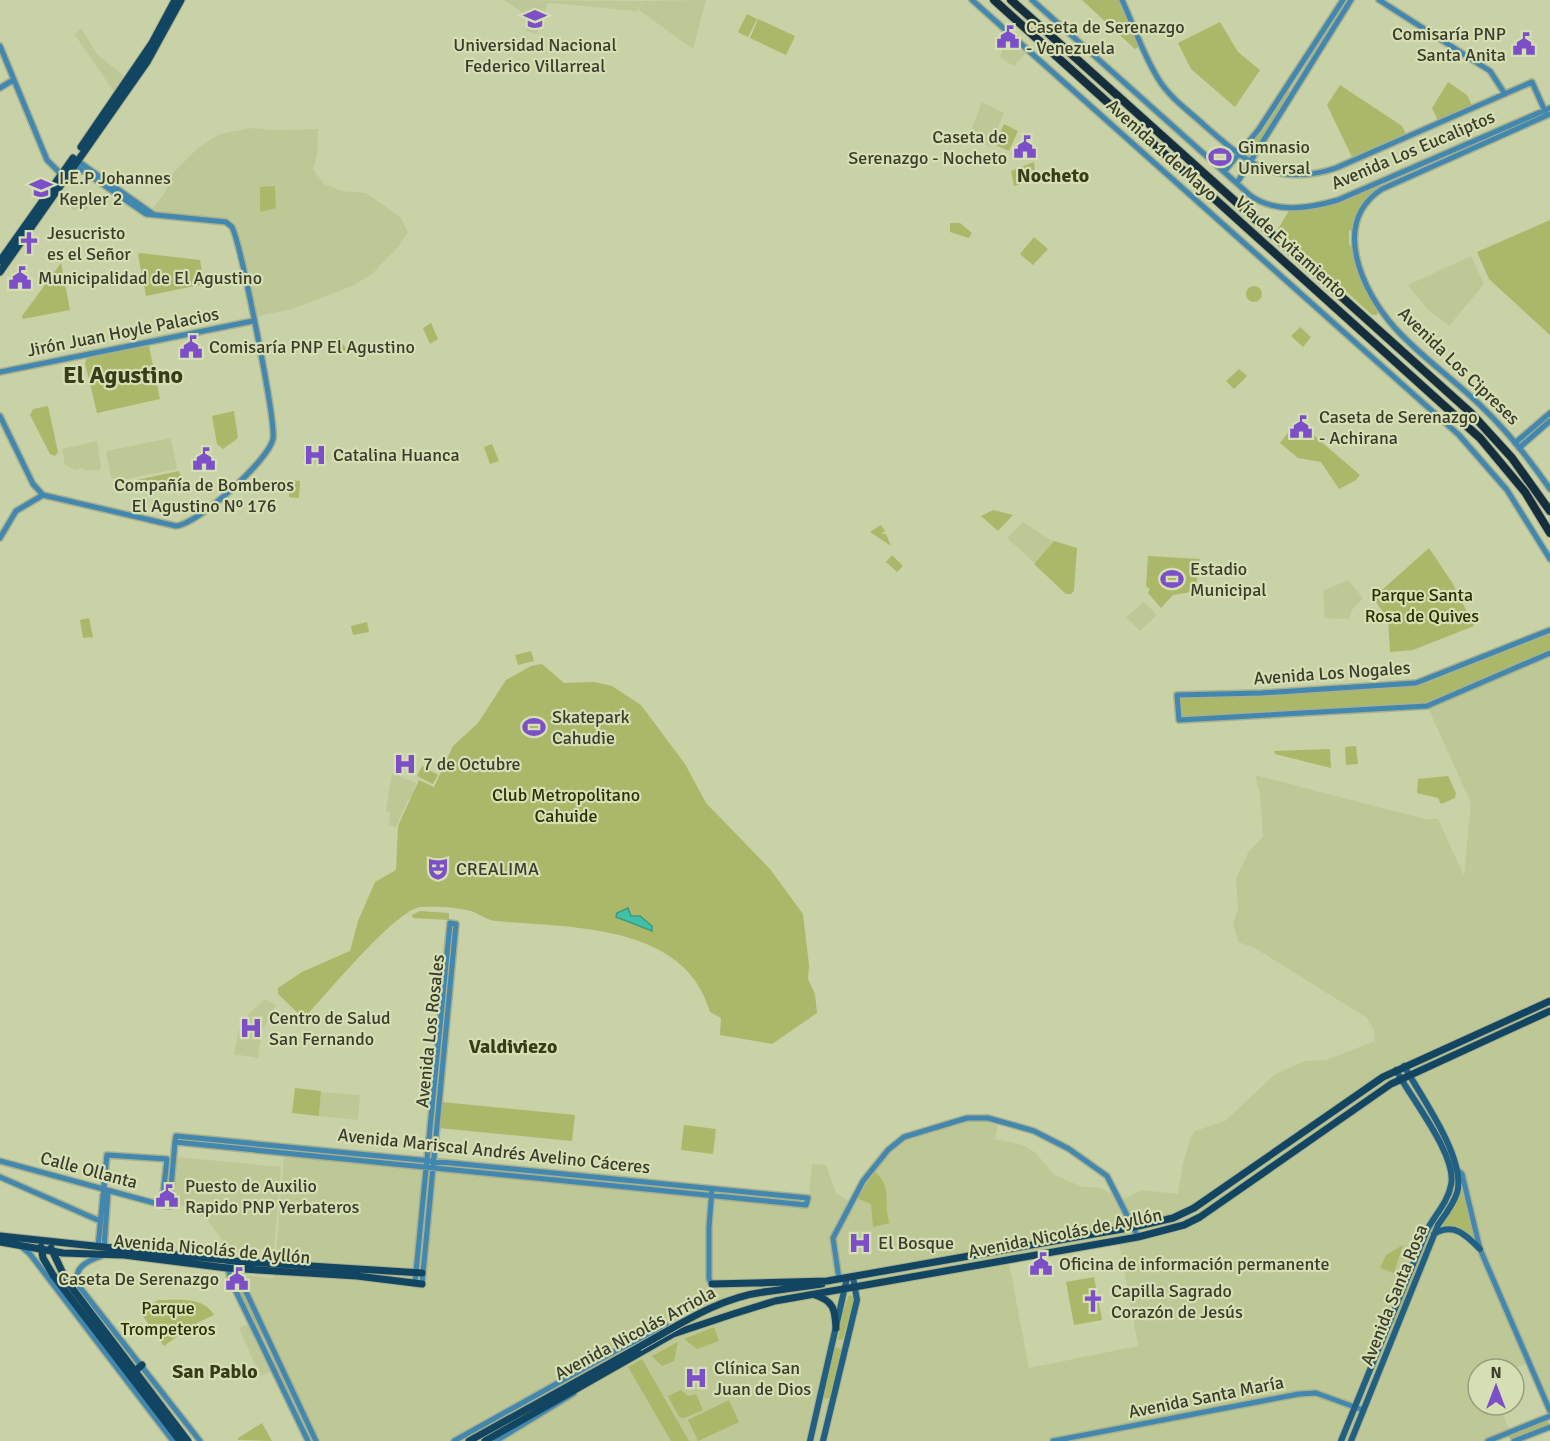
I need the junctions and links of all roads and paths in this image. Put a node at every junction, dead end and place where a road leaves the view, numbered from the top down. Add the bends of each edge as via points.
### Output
1 (175, 0) edge
2 (181, 0) edge
3 (972, 0) edge
4 (994, 0) edge
5 (1011, 0) edge
6 (1032, 0) edge
7 (1122, 0) edge
8 (1343, 0) edge
9 (1351, 0) edge
10 (1380, 0) edge
11 (0, 45) edge
12 (1, 54) edge
13 (13, 80) junction
14 (0, 88) edge
15 (1505, 94) junction
16 (1548, 112) edge
17 (91, 137) junction
18 (1238, 154) junction
19 (74, 161) junction
20 (1249, 163) junction
21 (1224, 172) junction
22 (63, 176) junction
23 (1237, 183) junction
24 (1374, 194) joint
25 (0, 261) edge
26 (0, 272) edge
27 (253, 321) junction
28 (0, 372) edge
29 (1550, 413) edge
30 (0, 416) edge
31 (1550, 421) edge
32 (1517, 445) junction
33 (1550, 489) edge
34 (43, 495) junction
35 (1550, 511) edge
36 (1550, 533) edge
37 (0, 538) edge
38 (1550, 559) edge
39 (1550, 630) edge
40 (1550, 653) edge
41 (453, 924) dead end
42 (1550, 1001) edge
43 (1550, 1011) edge
44 (1404, 1066) junction
45 (1396, 1070) junction
46 (1408, 1074) junction
47 (1400, 1078) junction
48 (176, 1139) junction
49 (430, 1159) junction
50 (0, 1161) edge
51 (429, 1167) junction
52 (1455, 1169) junction
53 (0, 1177) edge
54 (712, 1189) junction
55 (105, 1190) junction
56 (780, 1195) junction
57 (711, 1197) junction
58 (780, 1203) junction
59 (162, 1205) junction
60 (100, 1221) junction
61 (1134, 1227) junction
62 (1434, 1234) junction
63 (0, 1236) edge
64 (1138, 1237) junction
65 (42, 1241) junction
66 (0, 1242) edge
67 (20, 1245) junction
68 (51, 1247) junction
69 (1480, 1248) junction
70 (41, 1250) junction
71 (102, 1250) junction
72 (228, 1264) junction
73 (238, 1265) junction
74 (419, 1273) junction
75 (850, 1277) junction
76 (839, 1279) junction
77 (827, 1281) junction
78 (419, 1283) joint
79 (712, 1284) joint
80 (856, 1288) junction
81 (845, 1289) junction
82 (812, 1295) junction
83 (100, 1319) junction
84 (667, 1326) joint
85 (836, 1328) junction
86 (677, 1333) junction
87 (266, 1335) junction
88 (259, 1338) junction
89 (833, 1342) junction
90 (846, 1345) junction
91 (622, 1349) junction
92 (142, 1365) junction
93 (135, 1371) junction
94 (600, 1376) junction
95 (566, 1387) junction
96 (1354, 1407) junction
97 (528, 1408) junction
98 (1363, 1410) junction
99 (1550, 1411) edge
100 (509, 1412) junction
101 (1550, 1416) edge
102 (1550, 1427) edge
103 (173, 1441) edge
104 (180, 1441) edge
105 (188, 1441) edge
106 (200, 1441) edge
107 (308, 1441) edge
108 (316, 1441) edge
109 (454, 1441) edge
110 (469, 1441) edge
111 (485, 1441) edge
112 (496, 1441) edge
113 (810, 1441) edge
114 (823, 1441) edge
115 (1053, 1441) edge
116 (1341, 1441) edge
117 (1351, 1441) edge
118 (1488, 1441) edge
119 (1514, 1441) edge

1 - 17 main road
2 - 17 main road via 151,55
3 - 38 street, Avenida 1 de Mayo via 1459,435 1507,490
4 - 36 highway, Vía de Evitamiento via 1480,438 1525,492
5 - 35 highway, Vía de Evitamiento via 1471,413 1512,458
6 - 21 street, Avenida Los Eucaliptos
7 - 18 street via 1158,79
8 - 18 street via 1288,86
9 - 20 street
10 - 15 street via 1490,71
11 - 12 street
12 - 13 street
13 - 14 street
13 - 22 street via 47,160
15 - 16 street via 1532,82
15 - 20 street via 1319,174 1284,175
16 - 23 street, Avenida Los Eucaliptos via 1324,204 1289,208 1269,205
16 - 24 street, Avenida Los Eucaliptos
17 - 19 main road
18 - 20 street
18 - 21 street
19 - 22 main road
19 - 27 street via 146,214 226,222 232,227
20 - 23 street
21 - 23 street, Avenida Los Eucaliptos
22 - 25 main road
22 - 26 main road
24 - 32 street, Avenida Los Cipreses via 1360,210 1353,235 1359,266 1371,293 1396,329 1485,409
27 - 28 street, Jirón Juan Hoyle Palacios
27 - 34 street via 274,432 272,444 252,469 183,526
29 - 32 street
30 - 34 street via 33,484
31 - 32 street
32 - 33 street, Avenida Los Cipreses
34 - 37 street via 16,511
39 - 40 street, Avenida Los Nogales via 1416,683 1177,695 1179,720 1427,706
41 - 49 street, Avenida Los Rosales
42 - 44 main road, Avenida Nicolás de Ayllón
43 - 46 main road, Avenida Nicolás de Ayllón
44 - 45 main road, Avenida Nicolás de Ayllón
44 - 46 main road
45 - 47 main road
45 - 61 main road, Avenida Nicolás de Ayllón via 1194,1208 1173,1218
46 - 47 main road, Avenida Nicolás de Ayllón
46 - 52 main road via 1456,1158
47 - 52 main road
47 - 64 main road, Avenida Nicolás de Ayllón via 1200,1216
48 - 49 street, Avenida Mariscal Andrés Avelino Cáceres
48 - 51 street, Avenida Mariscal Andrés Avelino Cáceres
48 - 59 street, Calle Ollanta via 170,1206
49 - 51 street, Avenida Los Rosales
49 - 54 street, Avenida Mariscal Andrés Avelino Cáceres
50 - 55 street, Calle Ollanta
51 - 57 street, Avenida Mariscal Andrés Avelino Cáceres
51 - 74 street, Avenida Los Rosales
52 - 62 main road, Avenida Santa Rosa via 1457,1193
52 - 69 street via 1465,1184
52 - 96 main road, Avenida Santa Rosa via 1451,1187 1427,1230
53 - 60 street
54 - 56 street, Avenida Mariscal Andrés Avelino Cáceres
54 - 57 street
55 - 59 street, Calle Ollanta
55 - 59 street via 107,1155 166,1159
55 - 60 street
55 - 71 street
56 - 58 street
56 - 58 street, Avenida Mariscal Andrés Avelino Cáceres via 808,1198 806,1205
57 - 58 street, Avenida Mariscal Andrés Avelino Cáceres
57 - 79 street
60 - 71 street
61 - 64 street
61 - 75 main road, Avenida Nicolás de Ayllón
61 - 76 street via 1107,1176 1053,1139 988,1118 949,1122 903,1137 863,1181 833,1238
62 - 69 main road via 1457,1229
62 - 98 main road, Avenida Santa Rosa
63 - 65 main road, Avenida Nicolás de Ayllón
64 - 80 main road, Avenida Nicolás de Ayllón
65 - 68 main road, Avenida Nicolás de Ayllón
65 - 70 main road
66 - 67 main road, Avenida Nicolás de Ayllón
67 - 70 main road, Avenida Nicolás de Ayllón
67 - 103 street
68 - 70 main road, Avenida Nicolás de Ayllón
68 - 71 main road, Avenida Nicolás de Ayllón
68 - 83 main road via 66,1280
69 - 99 street
70 - 104 main road via 53,1275
71 - 72 main road, Avenida Nicolás de Ayllón
71 - 83 street via 84,1263 77,1277
72 - 73 main road, Avenida Nicolás de Ayllón
72 - 88 street
73 - 74 main road, Avenida Nicolás de Ayllón
73 - 78 main road, Avenida Nicolás de Ayllón
73 - 87 street via 240,1279
74 - 78 street, Avenida Los Rosales
75 - 76 main road, Avenida Nicolás de Ayllón
75 - 80 main road
75 - 81 main road
76 - 77 main road, Avenida Nicolás de Ayllón
77 - 79 main road, Avenida Nicolás de Ayllón
77 - 95 main road, Avenida Nicolás Arriola, bridge via 735,1297
80 - 81 main road, Avenida Nicolás de Ayllón
80 - 90 main road via 857,1300
81 - 82 main road, Avenida Nicolás de Ayllón
81 - 85 main road
82 - 85 main road via 834,1307
82 - 86 main road, Avenida Nicolás de Ayllón via 775,1301
83 - 92 street
83 - 93 main road
84 - 86 main road via 673,1325
84 - 91 street
85 - 89 main road
86 - 94 main road, Avenida Nicolás Arriola
87 - 88 street
87 - 108 street
88 - 107 street
89 - 90 main road
89 - 113 main road
90 - 114 main road
91 - 95 main road
91 - 100 street
92 - 93 main road
92 - 106 street
93 - 105 main road
94 - 111 main road, Avenida Nicolás Arriola
94 - 112 street
95 - 97 main road, Avenida Nicolás Arriola
96 - 98 street, Avenida Santa María
96 - 115 street, Avenida Santa María via 1316,1393 1299,1394
96 - 116 main road, Avenida Santa Rosa
97 - 100 main road
97 - 110 main road, Avenida Nicolás Arriola
98 - 117 main road, Avenida Santa Rosa
100 - 109 street
101 - 118 street
102 - 119 street

